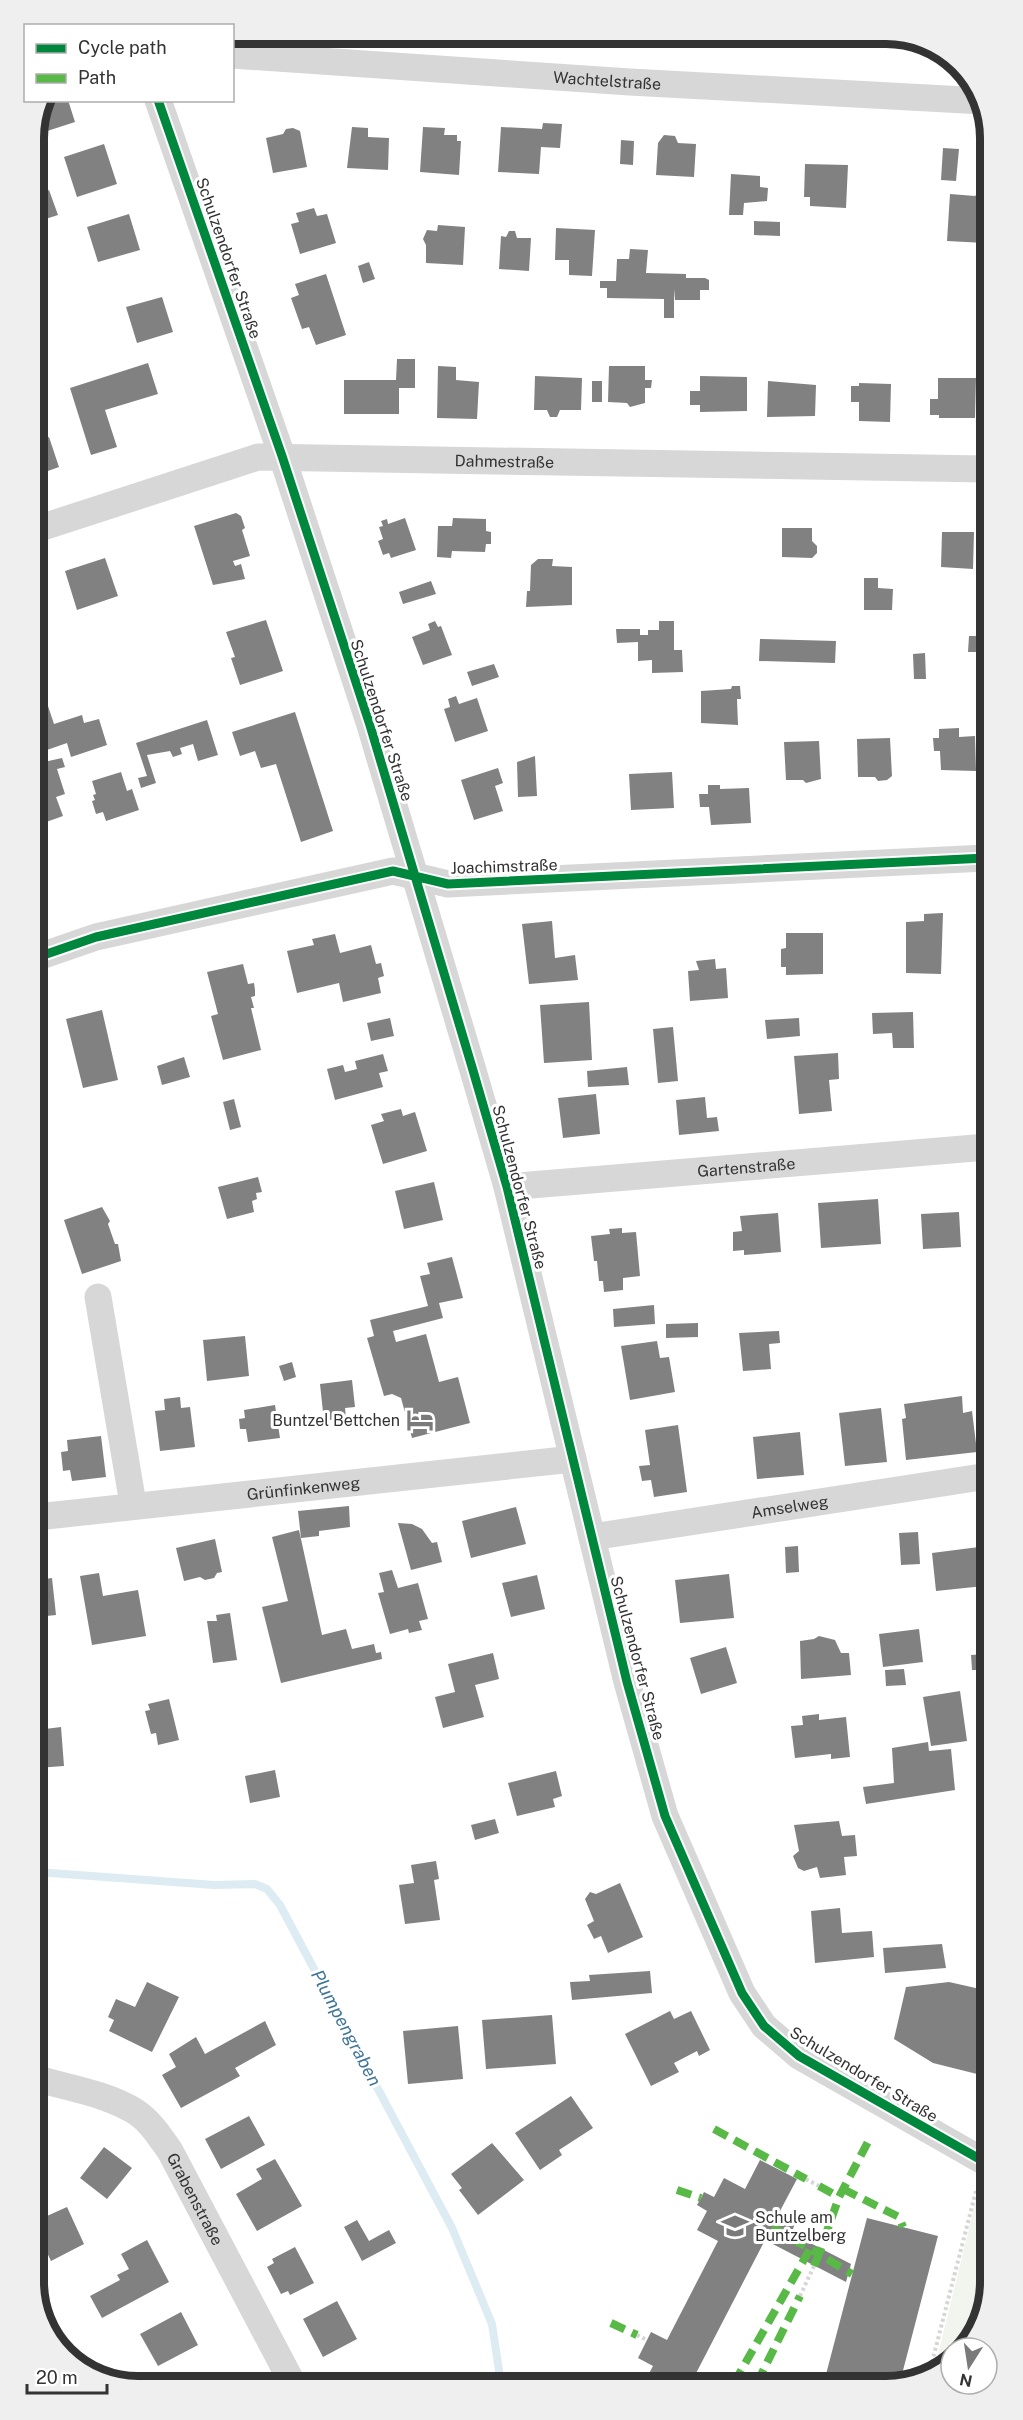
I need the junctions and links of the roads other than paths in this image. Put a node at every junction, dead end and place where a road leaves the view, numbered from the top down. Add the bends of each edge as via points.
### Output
1 (234, 55) edge
2 (972, 100) edge
3 (159, 102) edge
4 (282, 456) junction
5 (980, 469) edge
6 (44, 527) edge
7 (980, 858) edge
8 (415, 876) junction
9 (44, 955) edge
10 (980, 1148) edge
11 (507, 1187) junction
12 (98, 1297) dead end
13 (573, 1459) junction
14 (980, 1477) edge
15 (133, 1504) junction
16 (43, 1515) edge
17 (592, 1537) junction
18 (43, 2081) edge
19 (980, 2159) edge
20 (289, 2376) edge

1 - 2 street, Wachtelstraße
3 - 4 street, Schulzendorfer Straße
4 - 5 street, Dahmestraße
4 - 6 street, Dahmestraße via 237,462
4 - 8 street, Schulzendorfer Straße
7 - 8 street, Joachimstraße via 448,884
8 - 9 street, Joachimstraße via 393,871 96,937
8 - 11 street, Schulzendorfer Straße
10 - 11 street, Gartenstraße
11 - 13 street, Schulzendorfer Straße
12 - 15 street
13 - 15 street, Grünfinkenweg
13 - 17 street, Schulzendorfer Straße
14 - 17 street, Amselweg
15 - 16 street, Grünfinkenweg
17 - 19 street, Schulzendorfer Straße via 665,1816 752,2010 778,2041 799,2056
18 - 20 street, Grabenstraße via 113,2102 135,2112 153,2127 170,2151

